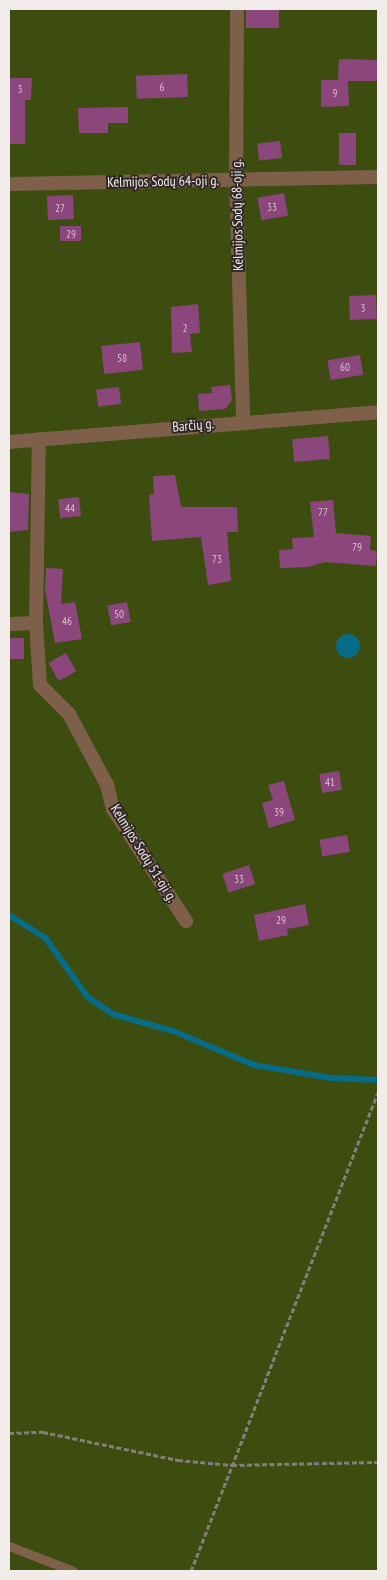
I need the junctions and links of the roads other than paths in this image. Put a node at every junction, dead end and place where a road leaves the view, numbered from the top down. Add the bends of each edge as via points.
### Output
1 (237, 9) edge
2 (378, 177) edge
3 (236, 179) junction
4 (9, 184) edge
5 (378, 412) edge
6 (243, 421) junction
7 (39, 439) junction
8 (9, 442) edge
9 (36, 623) junction
10 (9, 624) edge
11 (186, 921) dead end
12 (9, 1546) edge
13 (73, 1571) edge

1 - 3 street, Kelmijos Sodų 68-oji g.
2 - 3 street, Kelmijos Sodų 64-oji g.
3 - 4 street, Kelmijos Sodų 64-oji g.
3 - 6 street, Kelmijos Sodų 68-oji g.
5 - 6 street, Barčių g.
6 - 7 street, Barčių g.
7 - 8 street, Barčių g.
7 - 9 street, Kelmijos Sodų 51-oji g.
9 - 10 street
9 - 11 street, Kelmijos Sodų 51-oji g. via 40,685 70,714 107,785 113,809
12 - 13 lane

